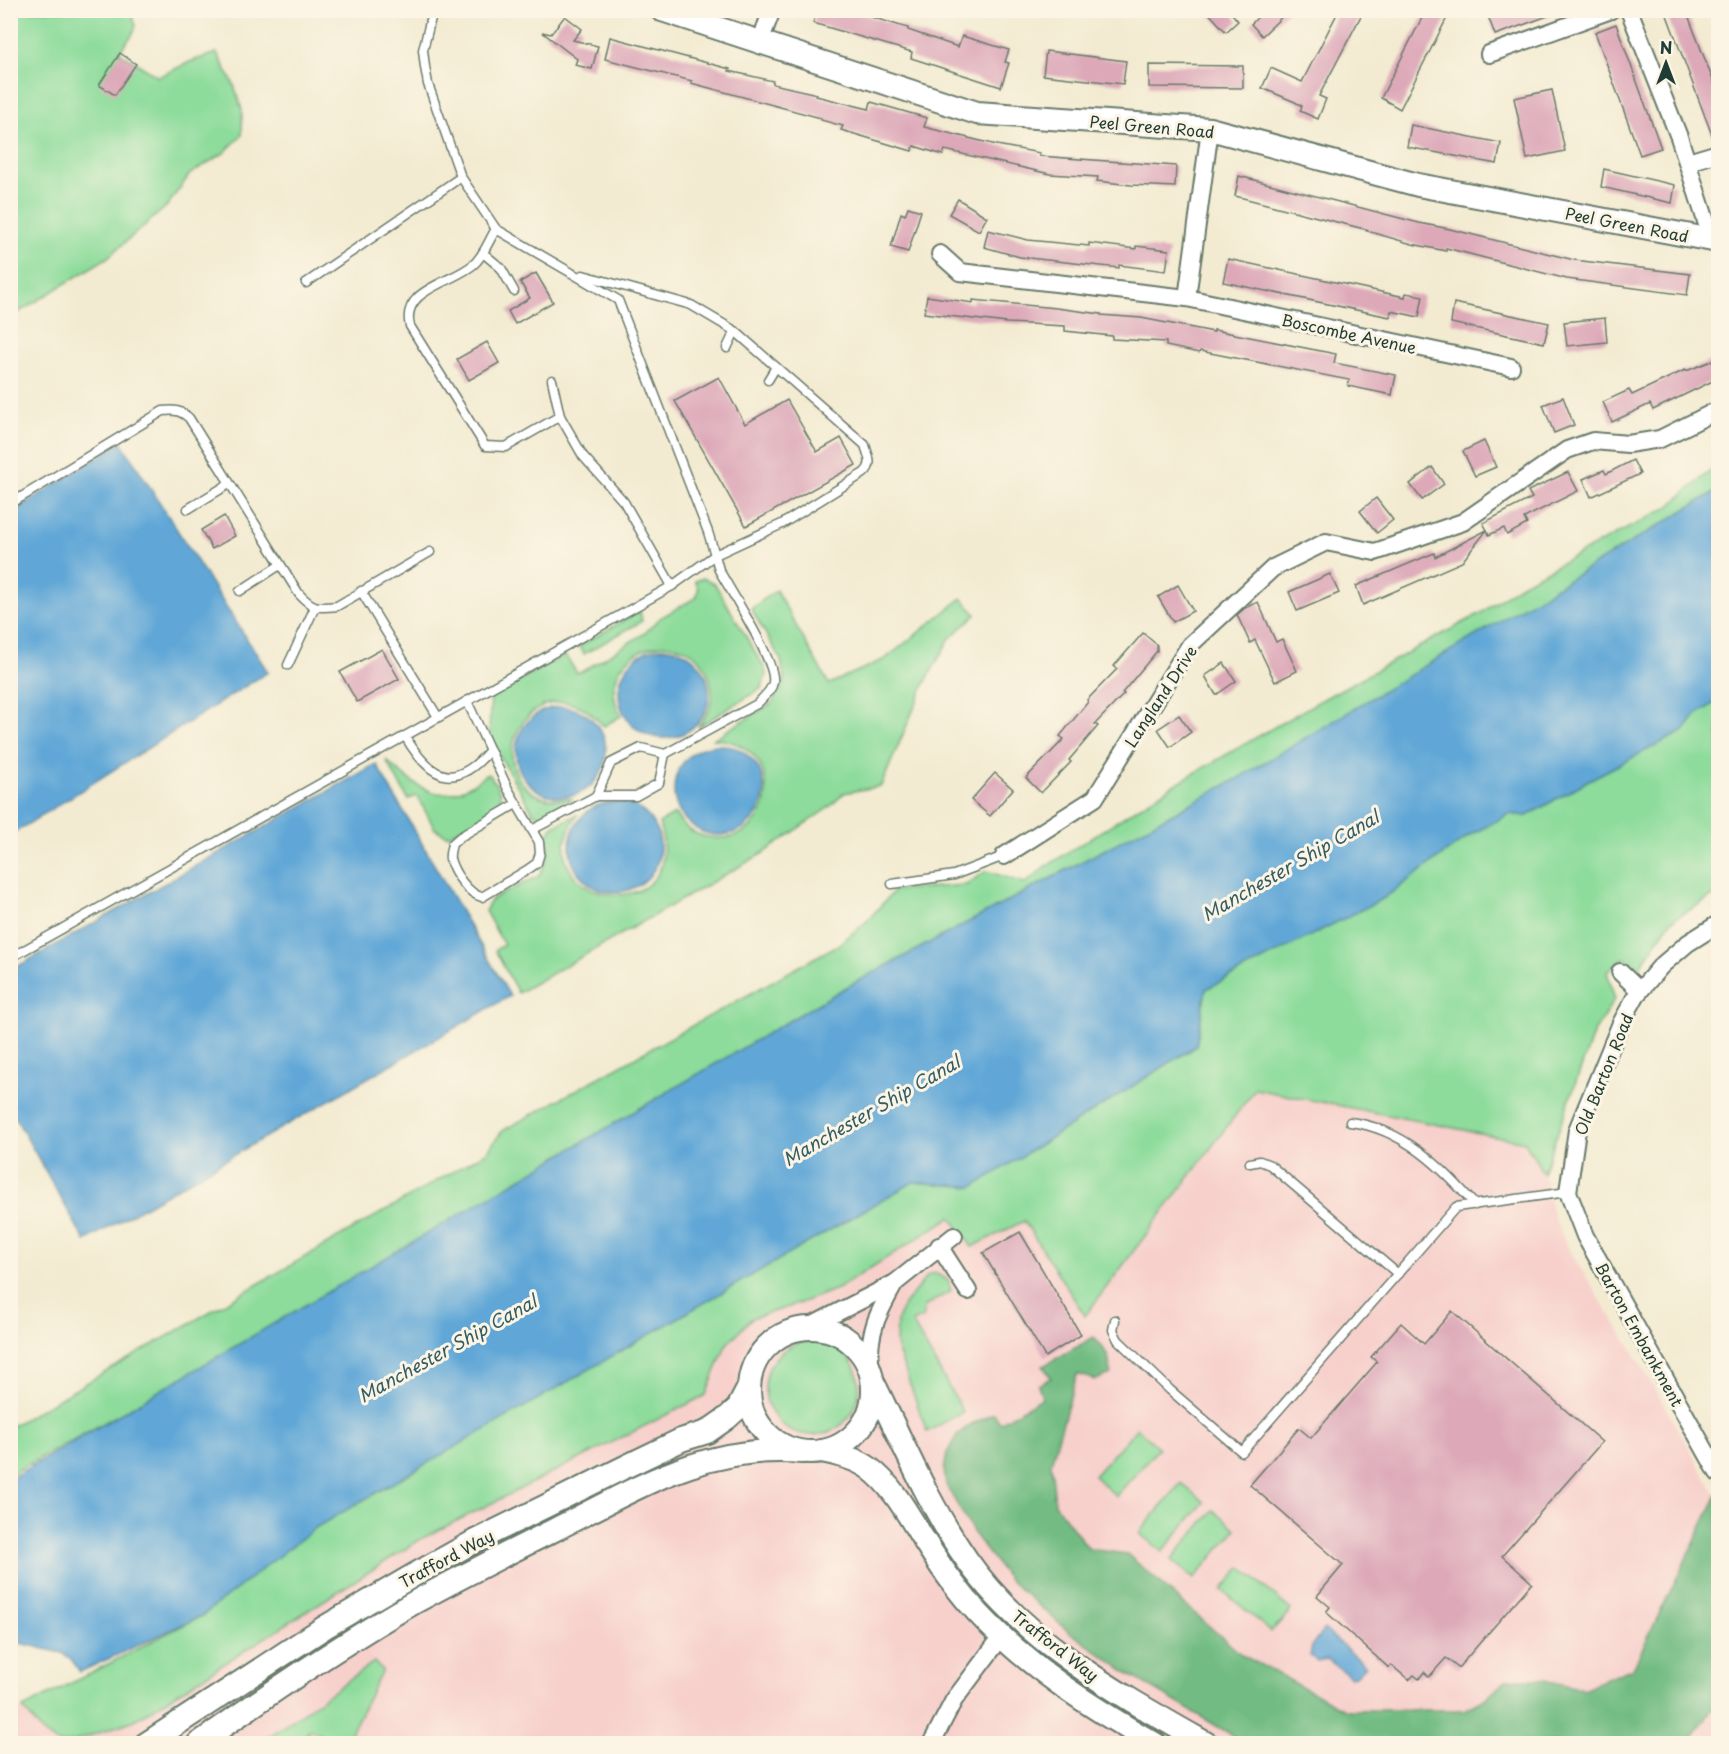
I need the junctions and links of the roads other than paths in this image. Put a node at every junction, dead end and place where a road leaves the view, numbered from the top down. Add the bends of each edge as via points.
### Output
1 (433, 10) edge
2 (662, 10) edge
3 (772, 10) edge
4 (1611, 10) edge
5 (1629, 10) edge
6 (760, 42) junction
7 (1489, 54) dead end
8 (1209, 129) junction
9 (1719, 153) edge
10 (1688, 162) junction
11 (461, 177) junction
12 (496, 229) junction
13 (1715, 240) edge
14 (483, 253) junction
15 (940, 254) dead end
16 (571, 272) junction
17 (306, 283) dead end
18 (514, 291) dead end
19 (1187, 298) junction
20 (735, 331) junction
21 (727, 348) dead end
22 (776, 367) junction
23 (1511, 367) dead end
24 (552, 380) dead end
25 (768, 380) dead end
26 (1719, 410) edge
27 (560, 416) junction
28 (229, 484) junction
29 (10, 504) edge
30 (188, 509) dead end
31 (430, 552) dead end
32 (715, 555) junction
33 (280, 565) junction
34 (672, 586) junction
35 (240, 591) dead end
36 (361, 591) junction
37 (315, 607) junction
38 (288, 665) dead end
39 (467, 701) junction
40 (438, 717) junction
41 (405, 736) junction
42 (489, 751) junction
43 (665, 753) junction
44 (596, 796) junction
45 (516, 804) junction
46 (532, 830) junction
47 (1004, 856) joint
48 (892, 884) dead end
49 (1719, 924) edge
50 (10, 958) edge
51 (1620, 972) dead end
52 (1640, 991) junction
53 (1350, 1122) dead end
54 (1250, 1163) dead end
55 (1568, 1192) junction
56 (1475, 1205) junction
57 (954, 1236) dead end
58 (939, 1246) junction
59 (1398, 1275) junction
60 (895, 1283) junction
61 (968, 1291) dead end
62 (1115, 1320) dead end
63 (809, 1327) junction
64 (872, 1374) junction
65 (748, 1387) junction
66 (813, 1452) junction
67 (1719, 1473) edge
68 (1002, 1636) junction
69 (146, 1743) edge
70 (198, 1743) edge
71 (931, 1743) edge
72 (1155, 1743) edge
73 (1207, 1743) edge

1 - 11 lane via 423,50 425,67
2 - 6 street, Peel Green Road
3 - 6 street
4 - 7 street
5 - 10 street
6 - 8 street, Peel Green Road via 977,113
8 - 13 street, Peel Green Road via 1418,185
8 - 19 street
9 - 10 street
10 - 13 street
11 - 12 lane
11 - 17 lane
12 - 14 lane
12 - 16 lane
14 - 18 lane via 501,268
14 - 27 lane via 473,265 412,303 407,315 410,326 485,446 506,447
15 - 19 street, Boscombe Avenue via 960,272
16 - 20 lane via 691,305
16 - 32 lane via 618,300
19 - 23 street, Boscombe Avenue
20 - 21 lane
20 - 22 lane
22 - 25 lane
22 - 32 lane via 865,445 869,469 782,524
24 - 27 lane
26 - 47 street, Langland Drive via 1660,439 1628,444 1593,441 1567,450 1463,522 1375,552 1326,542 1273,568 1190,645 1095,798
27 - 34 lane via 584,456 624,502
28 - 29 lane via 189,418 181,411 163,411
28 - 30 lane
28 - 33 lane
31 - 36 lane
32 - 34 lane
32 - 43 lane via 718,570 771,664 773,683 757,704
33 - 35 lane
33 - 37 lane via 299,594
34 - 39 lane
36 - 37 lane via 337,606
36 - 40 lane
37 - 38 lane
39 - 40 lane
39 - 42 lane
40 - 41 lane
41 - 42 lane via 416,756 431,771 443,775 470,770
41 - 50 lane
42 - 45 lane
43 - 44 lane via 641,748 612,763
43 - 44 lane via 659,783 636,796
44 - 46 lane
45 - 46 lane
45 - 46 lane via 452,844 450,859 468,890 482,897 537,863 539,842
47 - 48 lane via 954,875
49 - 52 street, Old Barton Road via 1688,943
51 - 52 street
52 - 55 street, Old Barton Road via 1621,1023 1577,1130
53 - 56 lane via 1397,1136 1452,1179
54 - 59 lane via 1270,1165
55 - 56 lane
55 - 67 street, Barton Embankment via 1585,1236
56 - 59 lane via 1456,1208
57 - 58 street
58 - 60 street
58 - 61 street
59 - 62 lane via 1242,1452 1118,1340 1113,1330
60 - 63 street
60 - 64 street via 870,1336
63 - 64 street via 828,1329 845,1337 860,1349
63 - 65 street via 790,1330 774,1339 756,1361
64 - 66 street via 873,1402 867,1420 840,1446
64 - 73 street, Trafford Way via 934,1508 968,1562 1005,1605 1090,1674
65 - 66 street via 758,1423 770,1437 786,1447
65 - 69 street, Trafford Way via 738,1408 707,1432 681,1440 475,1541 325,1627
66 - 68 street, Trafford Way via 847,1456 869,1468 907,1513 951,1582
66 - 70 street, Trafford Way via 743,1452 676,1470 416,1602 347,1643
68 - 71 street via 954,1700
68 - 72 street, Trafford Way via 1068,1689

